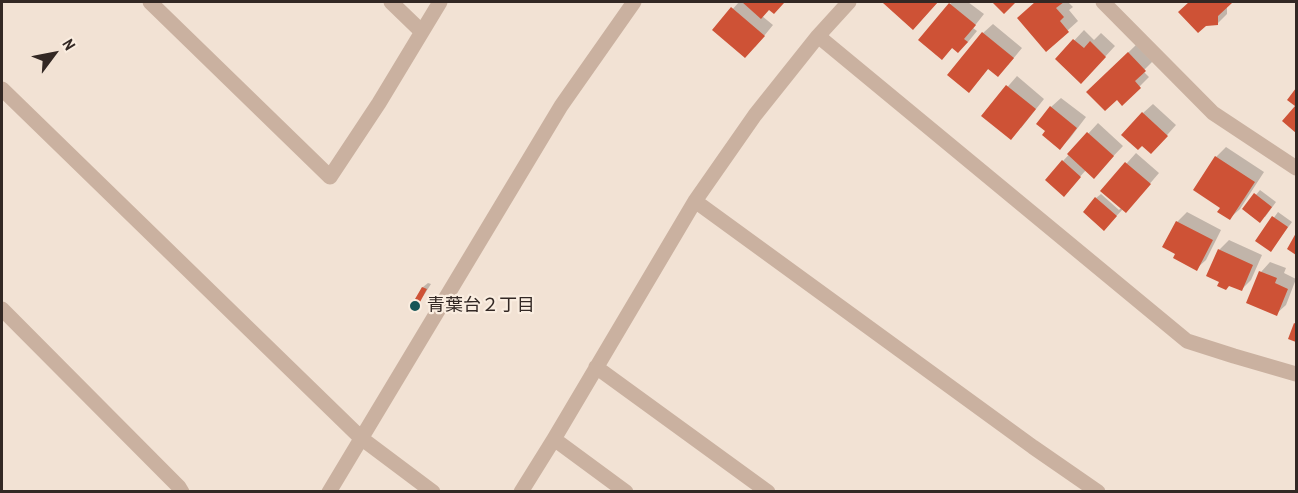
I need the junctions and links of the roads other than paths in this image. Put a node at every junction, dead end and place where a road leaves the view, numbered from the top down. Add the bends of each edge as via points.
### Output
1 (150, 2) edge
2 (391, 2) edge
3 (440, 2) edge
4 (634, 2) edge
5 (849, 2) edge
6 (1103, 2) edge
7 (421, 32) junction
8 (818, 36) junction
9 (2, 88) edge
10 (1296, 168) edge
11 (695, 201) junction
12 (2, 309) edge
13 (596, 367) junction
14 (1296, 374) edge
15 (361, 438) junction
16 (554, 439) junction
17 (182, 492) edge
18 (329, 492) edge
19 (433, 492) edge
20 (521, 492) edge
21 (626, 492) edge
22 (768, 492) edge
23 (1098, 492) edge

1 - 7 street via 330,177
2 - 7 street
3 - 7 street
4 - 15 street via 561,106
5 - 8 street
6 - 10 street via 1213,113
8 - 11 street via 755,115
8 - 14 street via 1187,341
9 - 15 street
11 - 13 street
11 - 23 street
12 - 17 street
13 - 16 street
13 - 22 street
15 - 18 street
15 - 19 street
16 - 20 street
16 - 21 street

